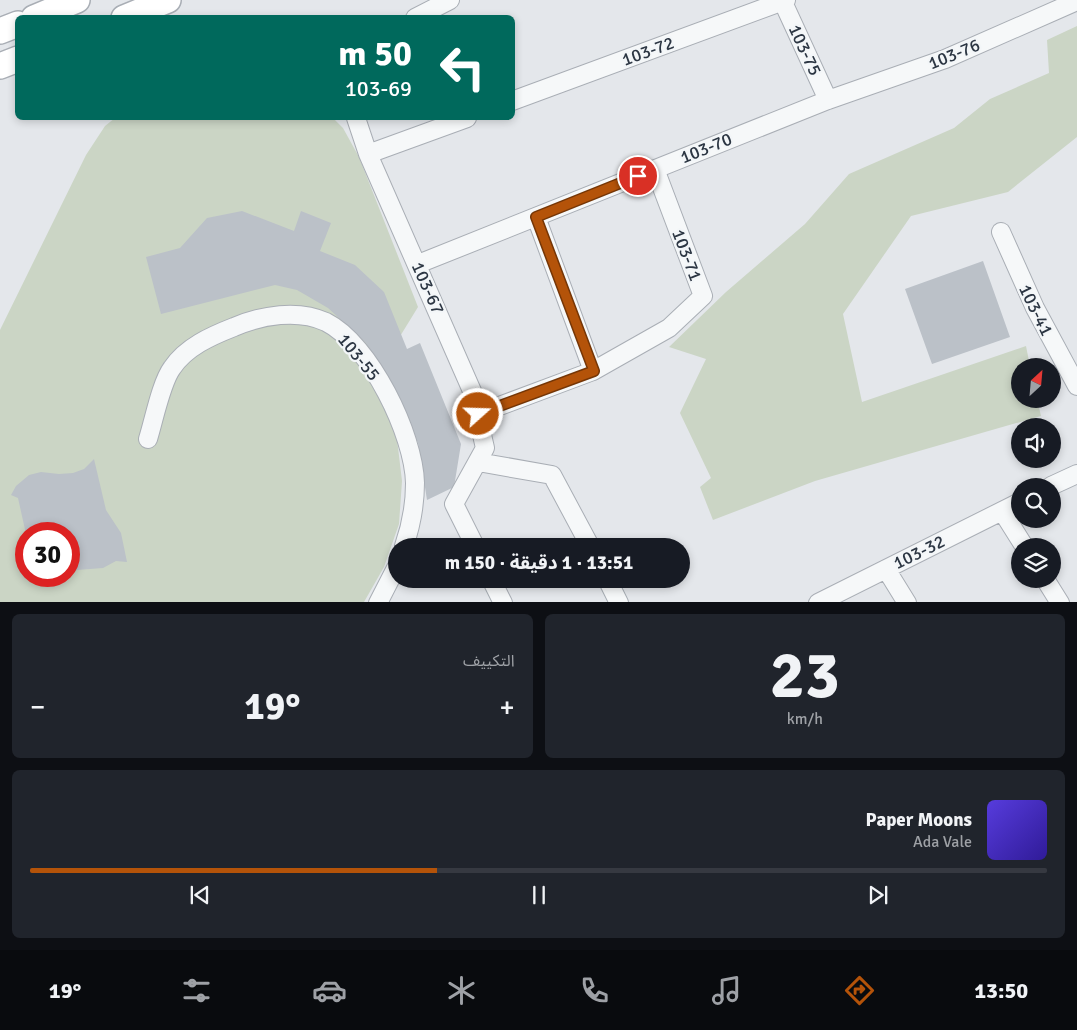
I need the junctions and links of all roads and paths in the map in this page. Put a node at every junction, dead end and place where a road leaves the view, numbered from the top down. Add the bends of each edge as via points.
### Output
1 (77, 0) edge
2 (168, 0) edge
3 (448, 0) edge
4 (784, 0) edge
5 (1077, 1) edge
6 (41, 15) edge
7 (131, 15) edge
8 (420, 15) edge
9 (15, 25) edge
10 (0, 31) edge
11 (15, 60) edge
12 (0, 66) edge
13 (515, 100) edge
14 (828, 100) junction
15 (357, 120) edge
16 (462, 120) edge
17 (368, 154) junction
18 (655, 169) junction
19 (536, 217) junction
20 (1002, 232) dead end
21 (418, 264) junction
22 (594, 371) junction
23 (1077, 386) edge
24 (478, 414) junction
25 (148, 439) dead end
26 (478, 462) junction
27 (1077, 474) edge
28 (1061, 482) edge
29 (1011, 506) edge
30 (1002, 511) junction
31 (406, 538) edge
32 (471, 538) edge
33 (586, 538) edge
34 (1019, 538) edge
35 (886, 569) junction
36 (388, 583) edge
37 (496, 588) edge
38 (611, 588) edge
39 (1051, 588) edge
40 (378, 602) edge
41 (503, 602) edge
42 (619, 602) edge
43 (818, 602) edge
44 (907, 602) edge
45 (1060, 602) edge

1 - 6 main road
2 - 7 main road
3 - 8 street
4 - 13 street, 103-72
4 - 14 street, 103-75
5 - 14 street, 103-76 via 945,59
9 - 10 main road
11 - 12 main road
14 - 18 street, 103-70
15 - 17 street, 103-67
16 - 17 street
17 - 21 street, 103-67
18 - 19 street, 103-70
18 - 22 street, 103-71 via 703,296 669,328
19 - 21 street, 103-70
19 - 22 street
20 - 23 street, 103-41 via 1035,308
21 - 24 street, 103-67 via 472,391
22 - 24 street
24 - 26 street, 103-67 via 485,448
25 - 31 street, 103-55 via 170,369 183,354 216,334 267,316 303,316 325,321 359,350 400,421 413,462 415,482 415,503
26 - 32 street, 103-67 via 454,504
26 - 33 street via 552,475
27 - 28 street
29 - 30 street, 103-32
30 - 34 street
30 - 35 street, 103-32
35 - 43 street, 103-32
35 - 44 street
36 - 40 street
37 - 41 street
38 - 42 street
39 - 45 street

